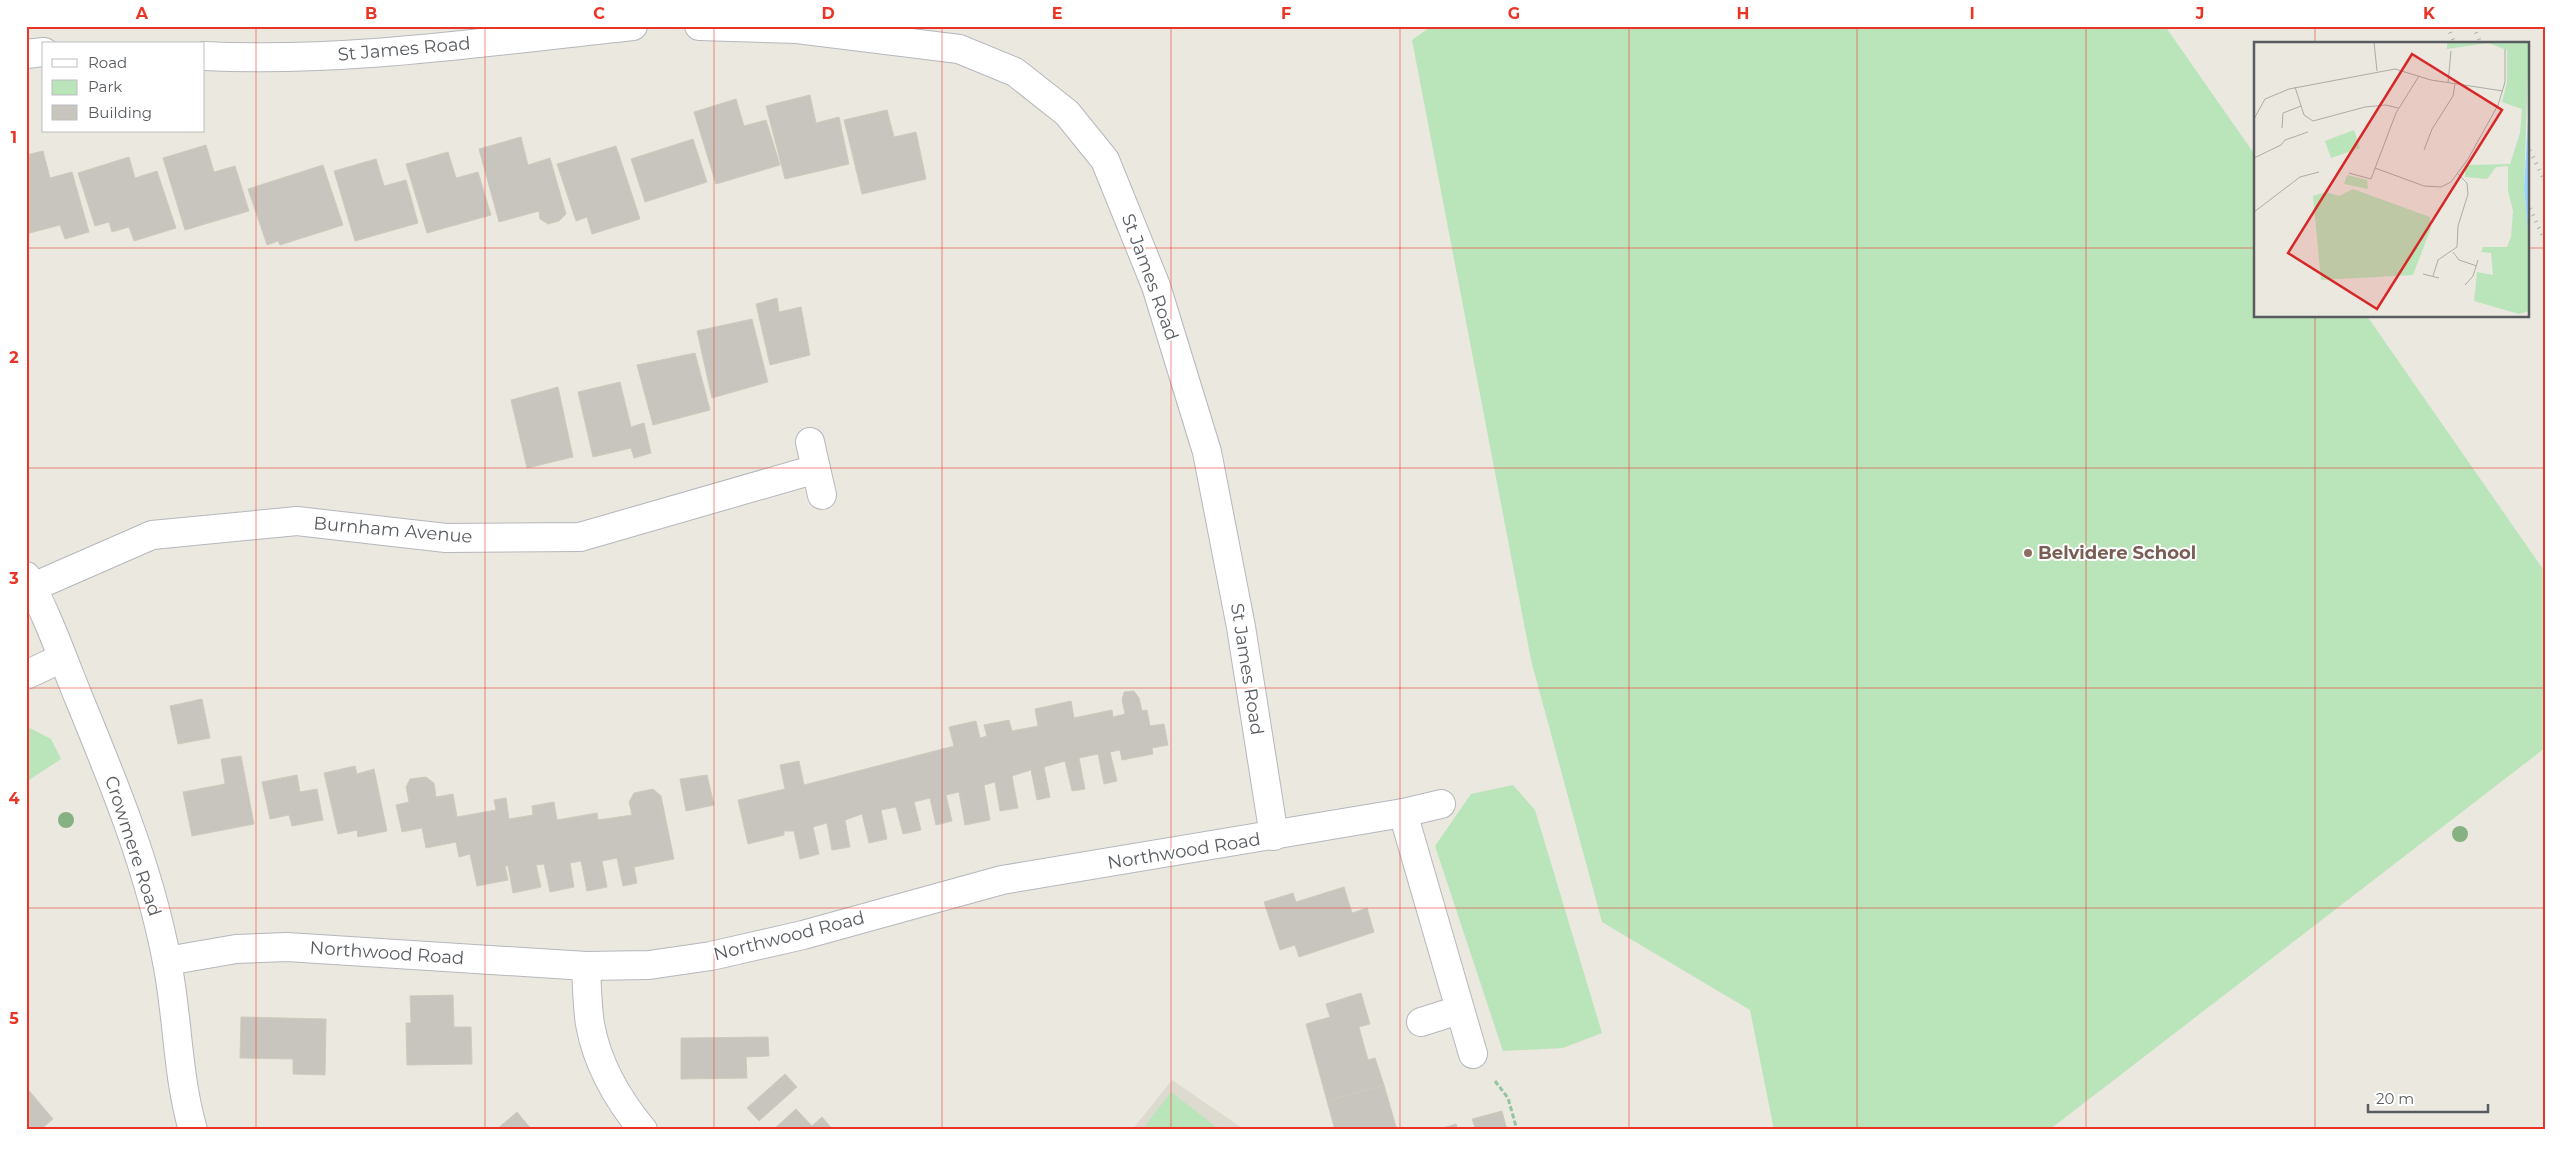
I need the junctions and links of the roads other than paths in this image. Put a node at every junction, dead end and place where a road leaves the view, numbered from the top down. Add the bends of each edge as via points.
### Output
1 (633, 26) edge
2 (699, 26) edge
3 (853, 31) edge
4 (42, 52) edge
5 (26, 54) edge
6 (205, 56) edge
7 (810, 442) dead end
8 (29, 582) edge
9 (62, 658) junction
10 (26, 674) edge
11 (1441, 804) dead end
12 (1403, 813) junction
13 (1274, 836) junction
14 (167, 961) junction
15 (586, 966) junction
16 (1459, 1010) junction
17 (1420, 1022) dead end
18 (1474, 1054) road end
19 (193, 1130) edge
20 (643, 1130) edge

1 - 6 street, St James Road via 376,53 264,59
2 - 3 street, St James Road
3 - 13 street, St James Road via 959,49 1015,72 1067,113 1105,160 1156,286 1207,452 1241,627
4 - 5 street
7 - 8 street, Burnham Avenue via 819,482 580,537 446,538 297,521 152,535
8 - 9 street, Crowmere Road
9 - 10 street
9 - 14 street, Crowmere Road via 132,831
11 - 12 street, Northwood Road
12 - 13 street, Northwood Road
12 - 16 street
13 - 15 street, Northwood Road via 1002,880 803,935 711,956 649,964
14 - 15 street, Northwood Road via 236,949 287,946
14 - 19 street, Crowmere Road
15 - 20 street via 590,1025 603,1067 622,1105
16 - 17 street
16 - 18 street

